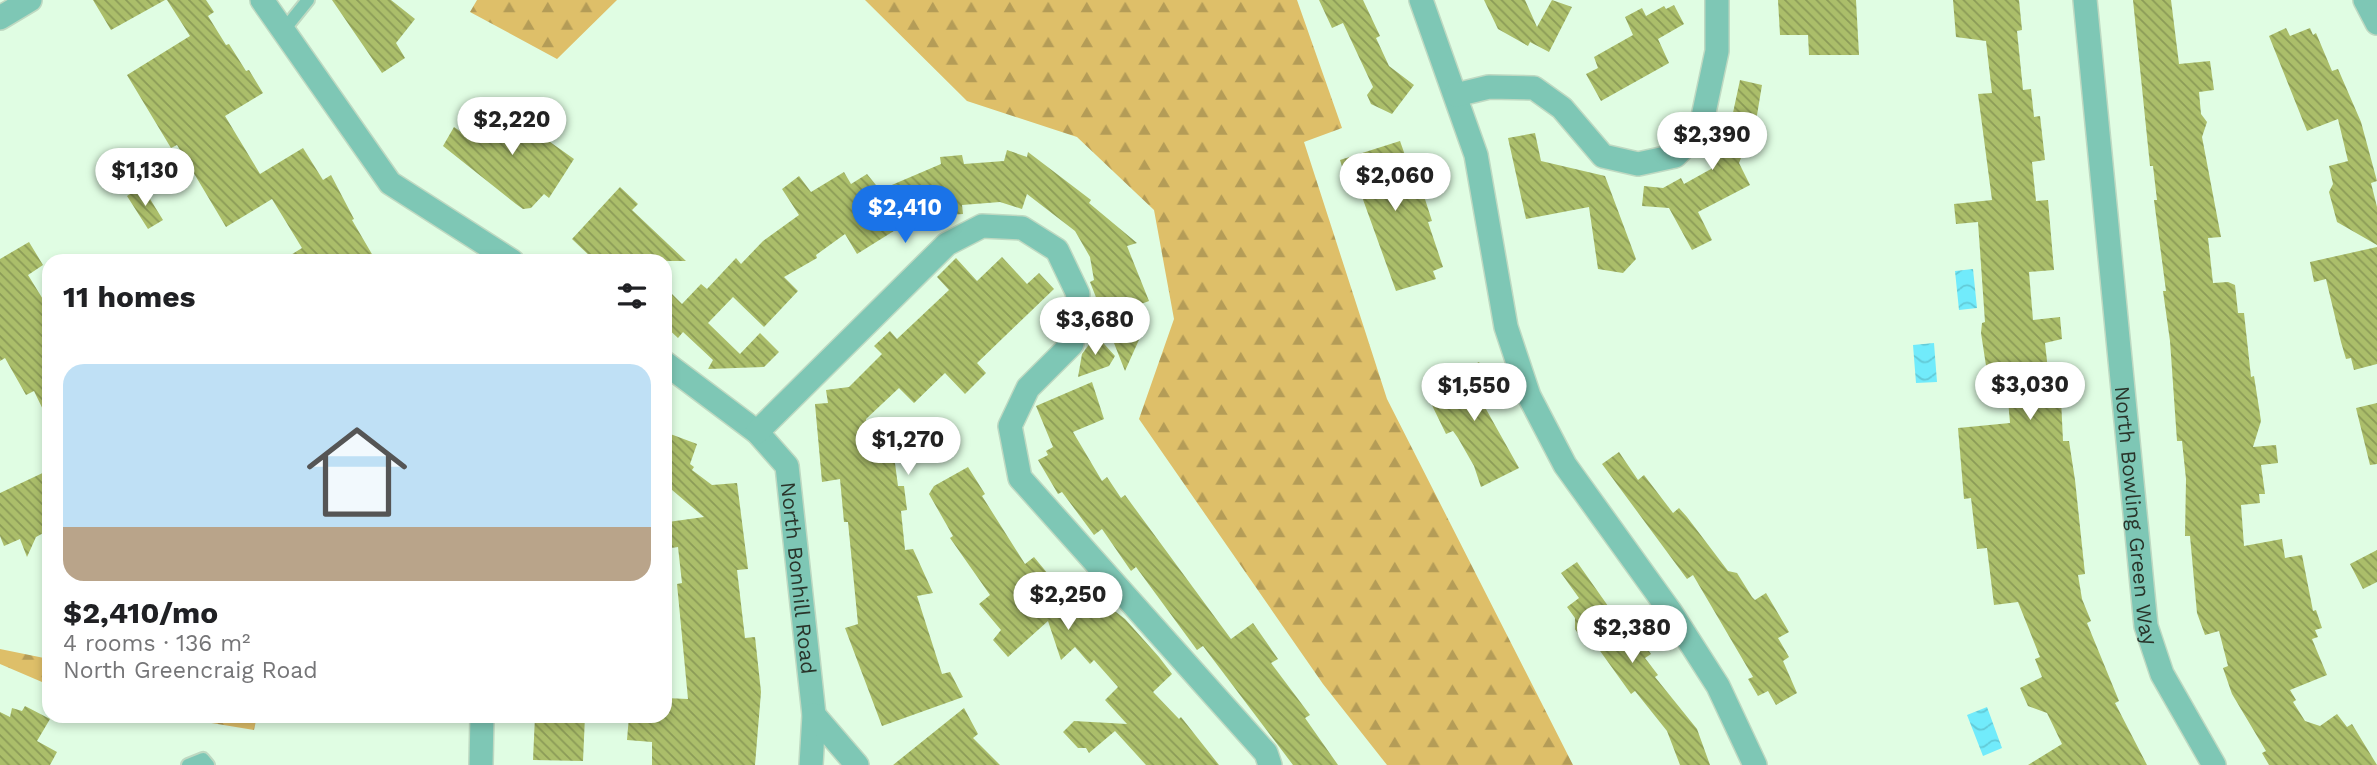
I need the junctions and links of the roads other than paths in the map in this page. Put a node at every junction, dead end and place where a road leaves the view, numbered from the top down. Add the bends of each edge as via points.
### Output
1 (30, 0) edge
2 (262, 0) edge
3 (308, 0) edge
4 (1421, 0) edge
5 (1717, 0) edge
6 (2085, 0) edge
7 (2365, 0) edge
8 (0, 18) edge
9 (2377, 23) edge
10 (283, 31) junction
11 (1456, 95) junction
12 (501, 254) edge
13 (672, 368) edge
14 (757, 432) junction
15 (814, 715) junction
16 (482, 723) edge
17 (188, 765) edge
18 (208, 765) edge
19 (481, 765) edge
20 (811, 765) edge
21 (858, 765) edge
22 (1270, 765) edge
23 (1755, 765) edge
24 (2214, 765) edge

1 - 8 street
2 - 10 street
3 - 10 lane
4 - 11 street
5 - 11 street via 1717,51 1700,131 1675,156 1638,164 1603,156 1562,108 1534,88 1489,87
6 - 24 street, North Bowling Green Way via 2146,625 2162,674
7 - 9 street
10 - 12 street via 390,183
11 - 23 street via 1476,155 1506,327 1529,396 1565,465 1671,611 1718,686
13 - 14 street, North Bonhill Road
14 - 15 street, North Bonhill Road via 787,466
14 - 22 street via 947,244 982,226 1022,228 1057,250 1078,294 1072,344 1028,388 1010,426 1020,478 1266,752
15 - 20 street, North Bonhill Road
15 - 21 street
16 - 19 street
17 - 18 lane via 203,759

